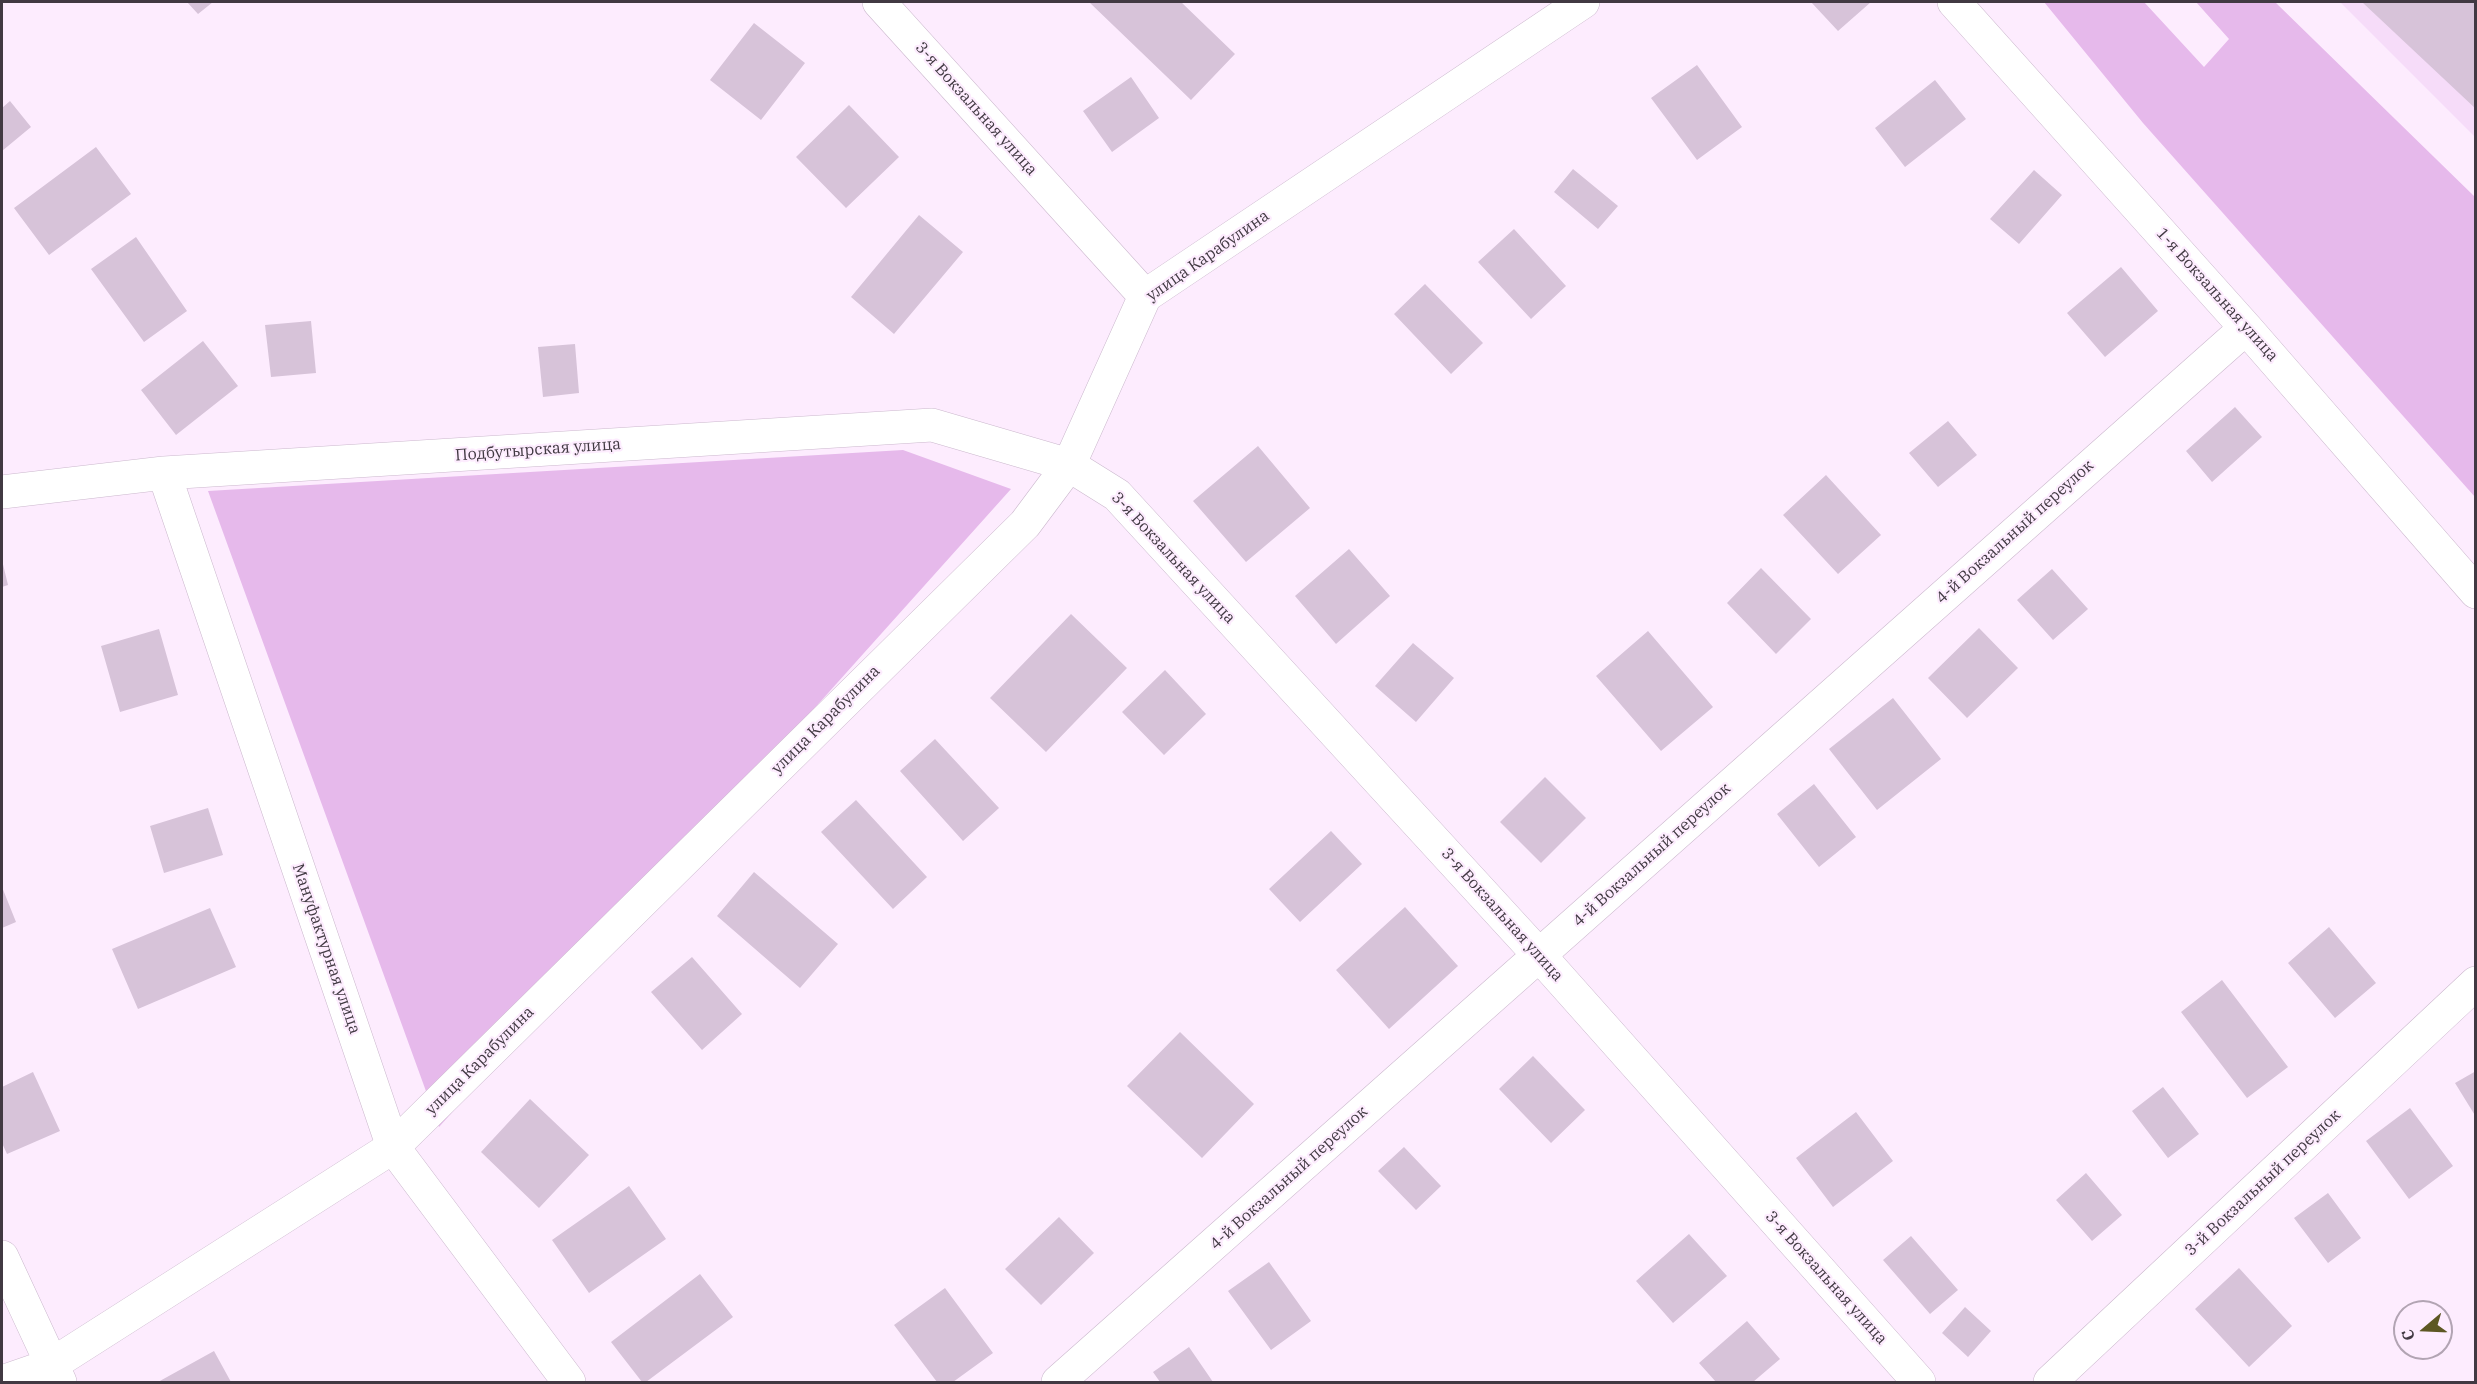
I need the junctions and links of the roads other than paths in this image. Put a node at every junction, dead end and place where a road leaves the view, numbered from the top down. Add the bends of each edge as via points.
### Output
1 (879, 2) edge
2 (1583, 2) edge
3 (1954, 2) edge
4 (1145, 296) junction
5 (2246, 328) junction
6 (1069, 465) junction
7 (164, 473) junction
8 (2, 492) edge
9 (2475, 592) edge
10 (1539, 955) junction
11 (2475, 983) edge
12 (393, 1147) junction
13 (2, 1257) edge
14 (55, 1374) edge
15 (2, 1383) edge
16 (569, 1383) edge
17 (1058, 1383) edge
18 (1919, 1383) edge
19 (2050, 1383) edge

1 - 4 street, 3-я Вокзальная улица
2 - 4 street, улица Карабулина
3 - 5 street, 1-я Вокзальная улица
4 - 6 street, улица Карабулина
5 - 9 street, 1-я Вокзальная улица
5 - 10 street, 4-й Вокзальный переулок
6 - 7 street, Подбутырская улица via 932,425
6 - 10 street, 3-я Вокзальная улица via 1117,495
6 - 12 street, улица Карабулина via 1025,524
7 - 8 street, Подбутырская улица
7 - 12 street, Мануфактурная улица
10 - 17 street, 4-й Вокзальный переулок
10 - 18 street, 3-я Вокзальная улица
11 - 19 street, 3-й Вокзальный переулок
12 - 14 street, улица Карабулина
12 - 16 street, Мануфактурная улица
13 - 14 street
14 - 15 street, улица Карабулина

